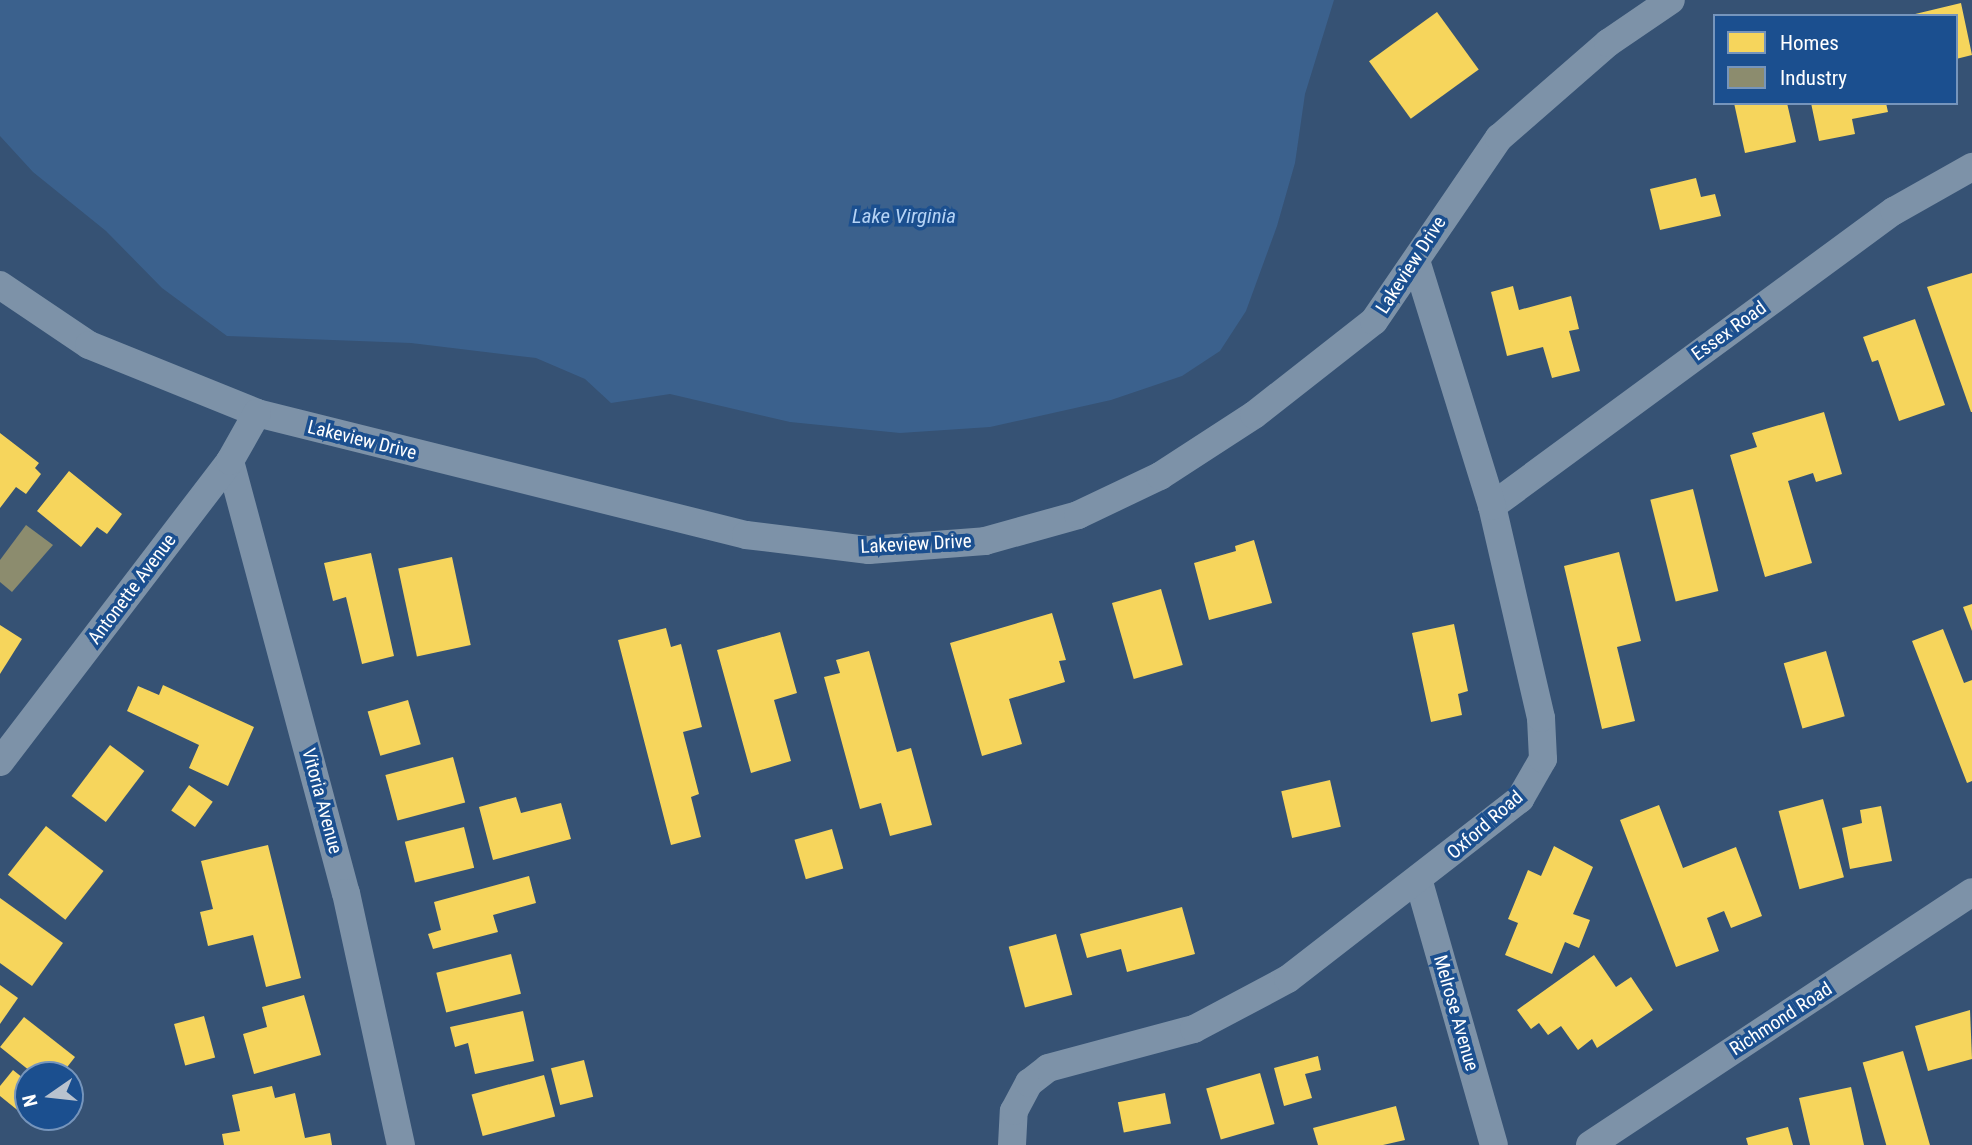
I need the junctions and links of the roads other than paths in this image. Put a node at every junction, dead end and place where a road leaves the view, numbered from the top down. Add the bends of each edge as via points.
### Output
1 (1671, 0) edge
2 (1972, 167) edge
3 (1416, 261) junction
4 (0, 285) edge
5 (257, 413) junction
6 (230, 461) junction
7 (1492, 506) junction
8 (0, 762) edge
9 (1419, 882) junction
10 (1972, 892) edge
11 (401, 1145) edge
12 (1012, 1145) edge
13 (1494, 1145) edge
14 (1590, 1145) edge

1 - 3 street, Lakeview Drive via 1608,43 1499,138
2 - 7 street, Essex Road via 1950,175 1865,232
3 - 5 street, Lakeview Drive via 1374,321 1254,415 1160,476 1078,516 985,541 869,550 746,536
3 - 7 street, Oxford Road
4 - 5 street, Lakeview Drive via 89,345
5 - 6 street, Antonette Avenue
6 - 8 street, Antonette Avenue
6 - 11 street, Vitoria Avenue via 346,893
7 - 9 street, Oxford Road via 1541,718 1544,759 1520,799
9 - 12 street, Oxford Road via 1288,979 1194,1029 1048,1068 1029,1083 1014,1111
9 - 13 street, Melrose Avenue
10 - 14 street, Richmond Road

